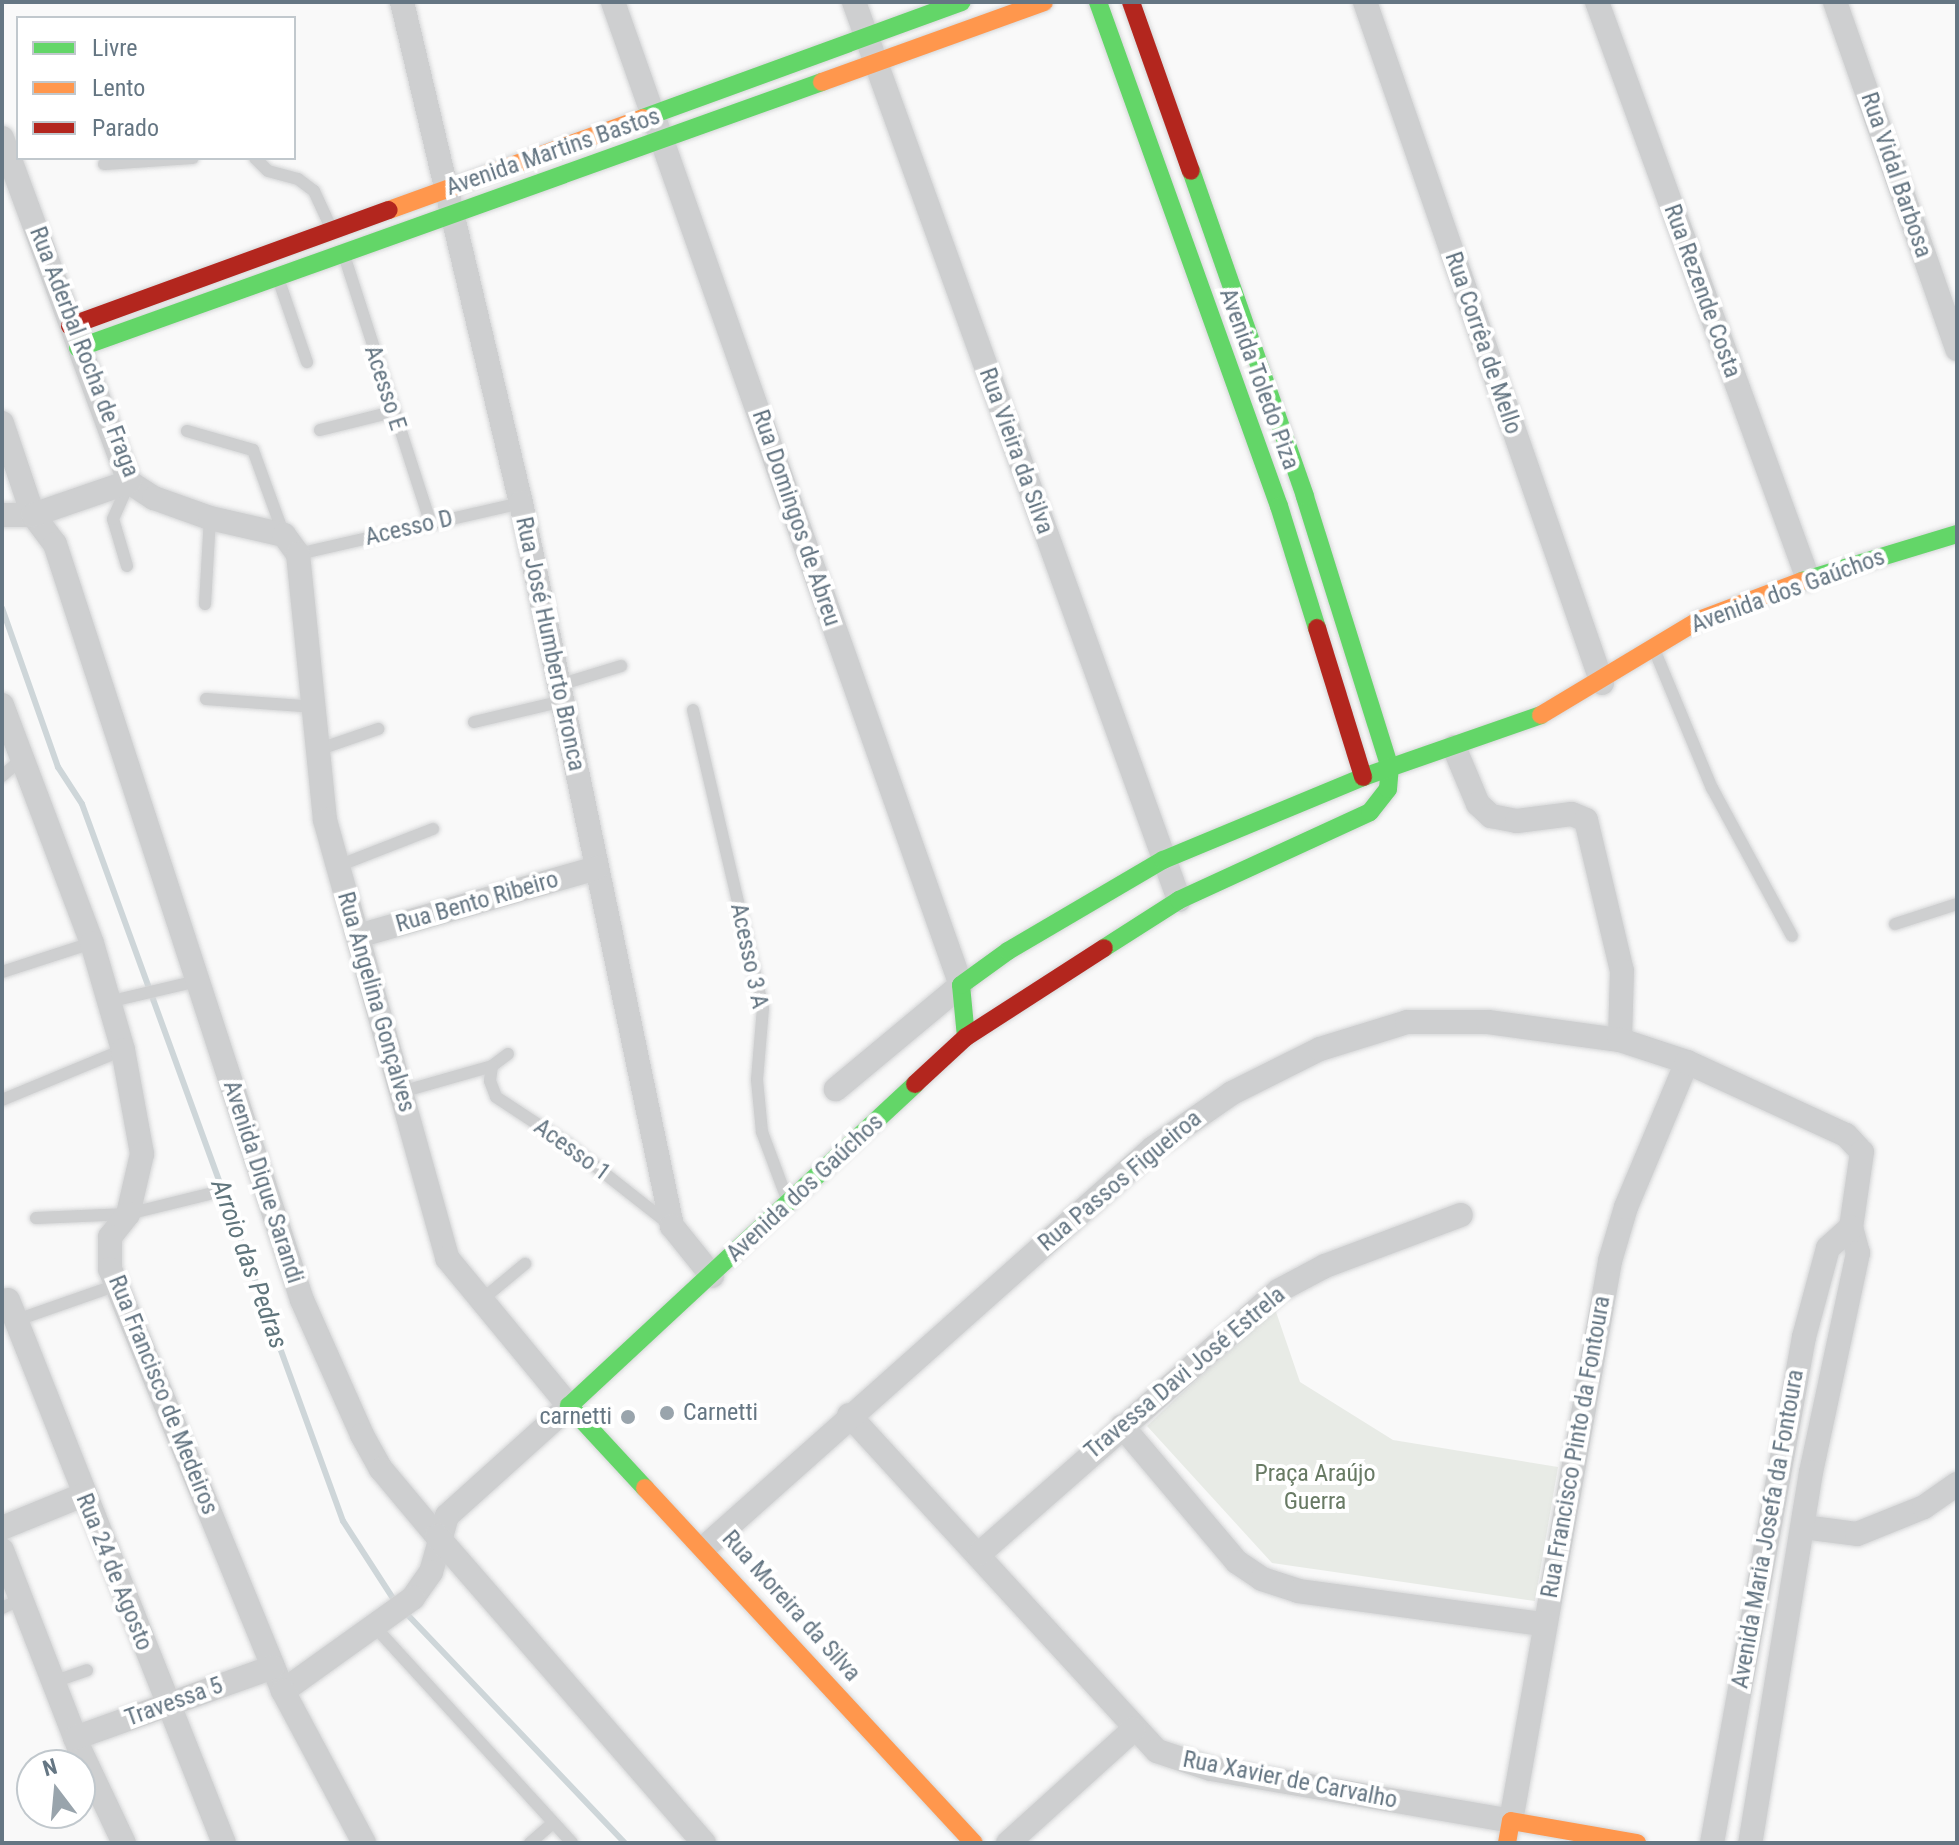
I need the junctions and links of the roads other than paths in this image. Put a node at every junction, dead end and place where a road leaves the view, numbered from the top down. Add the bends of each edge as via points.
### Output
1 (402, 2) edge
2 (613, 2) edge
3 (854, 2) edge
4 (962, 2) edge
5 (1044, 2) edge
6 (1098, 2) edge
7 (1131, 2) edge
8 (1365, 2) edge
9 (1597, 2) edge
10 (1835, 2) edge
11 (866, 36) junction
12 (876, 63) junction
13 (653, 113) junction
14 (2, 138) edge
15 (662, 139) junction
16 (163, 160) edge
17 (257, 160) edge
18 (104, 164) dead end
19 (449, 186) junction
20 (456, 212) junction
21 (332, 230) junction
22 (1213, 237) junction
23 (1186, 246) junction
24 (343, 252) junction
25 (278, 276) junction
26 (74, 337) junction
27 (1957, 349) edge
28 (307, 362) dead end
29 (392, 412) junction
30 (2, 423) edge
31 (320, 430) dead end
32 (187, 431) dead end
33 (129, 482) junction
34 (1305, 496) junction
35 (521, 503) junction
36 (1279, 506) junction
37 (2, 515) edge
38 (33, 515) junction
39 (210, 518) junction
40 (430, 522) junction
41 (1957, 534) edge
42 (291, 544) junction
43 (127, 566) dead end
44 (1808, 579) junction
45 (205, 604) dead end
46 (1653, 646) junction
47 (621, 666) dead end
48 (1602, 683) junction
49 (561, 693) junction
50 (206, 699) dead end
51 (2, 705) edge
52 (316, 707) junction
53 (693, 710) dead end
54 (474, 722) dead end
55 (378, 729) dead end
56 (1454, 747) junction
57 (317, 750) junction
58 (23, 758) junction
59 (1390, 768) junction
60 (2, 776) edge
61 (1363, 777) junction
62 (433, 829) dead end
63 (1163, 860) junction
64 (338, 866) junction
65 (597, 868) junction
66 (1179, 900) junction
67 (1957, 904) edge
68 (1895, 924) dead end
69 (358, 936) junction
70 (1792, 936) dead end
71 (92, 943) junction
72 (2, 972) edge
73 (197, 981) junction
74 (961, 985) junction
75 (112, 1001) junction
76 (966, 1037) junction
77 (1620, 1040) junction
78 (123, 1050) junction
79 (508, 1054) dead end
80 (1687, 1062) junction
81 (492, 1066) junction
82 (836, 1089) dead end
83 (401, 1092) junction
84 (2, 1100) edge
85 (1846, 1135) joint
86 (209, 1194) dead end
87 (788, 1202) junction
88 (128, 1214) junction
89 (1461, 1215) dead end
90 (36, 1218) dead end
91 (672, 1226) junction
92 (1851, 1227) junction
93 (525, 1264) dead end
94 (712, 1276) junction
95 (117, 1285) junction
96 (479, 1302) junction
97 (8, 1303) edge
98 (1804, 1337) junction
99 (1836, 1342) junction
100 (569, 1406) junction
101 (849, 1415) junction
102 (1122, 1426) junction
103 (1777, 1466) junction
104 (1811, 1472) junction
105 (1957, 1484) edge
106 (83, 1495) junction
107 (1803, 1527) junction
108 (2, 1528) edge
109 (437, 1536) junction
110 (705, 1547) junction
111 (2, 1550) edge
112 (979, 1554) junction
113 (12, 1604) edge
114 (379, 1624) junction
115 (1543, 1624) junction
116 (273, 1667) junction
117 (87, 1670) dead end
118 (53, 1682) junction
119 (283, 1691) junction
120 (167, 1705) junction
121 (1133, 1730) junction
122 (75, 1738) junction
123 (553, 1823) junction
124 (1509, 1832) edge
125 (124, 1843) edge
126 (224, 1843) edge
127 (364, 1843) edge
128 (530, 1843) edge
129 (572, 1843) edge
130 (704, 1843) edge
131 (974, 1843) edge
132 (1008, 1843) edge
133 (1637, 1843) edge
134 (1712, 1843) edge
135 (1750, 1843) edge

1 - 19 street, Rua José Humberto Bronca
2 - 13 street, Rua Domingos de Abreu
3 - 11 street, Rua Vieira da Silva
4 - 11 street, Avenida Martins Bastos
5 - 12 street, Avenida Martins Bastos
6 - 23 street, Avenida Toledo Piza
7 - 22 street, Avenida Toledo Piza
8 - 48 street, Rua Corrêa de Mello
9 - 44 street, Rua Rezende Costa
10 - 27 street, Rua Vidal Barbosa
11 - 12 street, Rua Vieira da Silva
11 - 13 street, Avenida Martins Bastos
12 - 15 street, Avenida Martins Bastos
12 - 63 street, Rua Vieira da Silva
13 - 15 street, Rua Domingos de Abreu
13 - 19 street, Avenida Martins Bastos
14 - 26 street, Rua Aderbal Rocha de Fraga
15 - 20 street, Avenida Martins Bastos
15 - 74 street, Rua Domingos de Abreu
16 - 18 lane
17 - 21 lane via 268,171 298,179 314,191
19 - 20 street, Rua José Humberto Bronca
19 - 21 street, Avenida Martins Bastos
20 - 24 street, Avenida Martins Bastos
20 - 35 street, Rua José Humberto Bronca
21 - 26 street, Avenida Martins Bastos
22 - 23 street
22 - 34 street, Avenida Toledo Piza
23 - 36 street, Avenida Toledo Piza
24 - 25 street, Avenida Martins Bastos
24 - 29 lane, Acesso E
25 - 26 street, Avenida Martins Bastos
25 - 28 lane
26 - 33 street, Rua Aderbal Rocha de Fraga
29 - 31 lane
29 - 40 lane, Acesso E
30 - 38 street, Avenida Dique Sarandi
32 - 42 lane via 244,443 257,455
33 - 38 street
33 - 39 street, Rua Aderbal Rocha de Fraga via 154,498
33 - 43 lane via 113,519
34 - 36 street
34 - 59 street, Avenida Toledo Piza
35 - 40 lane, Acesso D
35 - 49 street, Rua José Humberto Bronca
36 - 61 street, Avenida Toledo Piza
37 - 38 street
38 - 73 street, Avenida Dique Sarandi via 55,544
39 - 42 street, Rua Aderbal Rocha de Fraga
39 - 45 lane
40 - 42 lane, Acesso D
41 - 44 street, Avenida dos Gaúchos
42 - 52 street, Rua Angelina Gonçalves
44 - 46 street, Avenida dos Gaúchos via 1699,620
46 - 48 street, Avenida dos Gaúchos
46 - 70 lane via 1712,788
47 - 49 lane
48 - 56 street, Avenida dos Gaúchos via 1557,710
49 - 54 lane
49 - 65 street, Rua José Humberto Bronca
50 - 52 lane
51 - 58 street, Rua Francisco de Medeiros
52 - 57 street, Rua Angelina Gonçalves
53 - 87 lane, Acesso 3 A via 763,1008 757,1080 762,1132
55 - 57 lane
56 - 59 street, Avenida dos Gaúchos
56 - 77 street via 1478,804 1491,816 1517,821 1577,814 1586,820 1622,971
57 - 64 street, Rua Angelina Gonçalves via 325,820
58 - 60 lane
58 - 71 street, Rua Francisco de Medeiros
59 - 61 street, Avenida dos Gaúchos
59 - 66 street, Avenida dos Gaúchos via 1382,803 1370,812
61 - 63 street, Avenida dos Gaúchos
62 - 64 lane
63 - 66 street, Rua Vieira da Silva
63 - 74 street, Avenida dos Gaúchos via 1008,951
64 - 69 street, Rua Angelina Gonçalves
65 - 69 street, Rua Bento Ribeiro
65 - 91 street, Rua José Humberto Bronca
66 - 76 street, Avenida dos Gaúchos
67 - 68 lane
69 - 83 street, Rua Angelina Gonçalves
71 - 72 lane
71 - 75 street, Rua Francisco de Medeiros
73 - 75 lane
73 - 109 street, Avenida Dique Sarandi via 321,1348 381,1469
74 - 76 street, Rua Domingos de Abreu
74 - 82 street, Avenida dos Gaúchos
75 - 78 street, Rua Francisco de Medeiros
76 - 87 street, Avenida dos Gaúchos
77 - 80 street, Rua Passos Figueiroa
77 - 101 street, Rua Passos Figueiroa via 1488,1022 1407,1022 1365,1030 1275,1069 1190,1119 1153,1148
78 - 84 lane
78 - 88 street, Rua Francisco de Medeiros via 142,1154
79 - 81 lane
80 - 85 street, Rua Passos Figueiroa
80 - 115 street, Rua Francisco Pinto da Fontoura via 1626,1207 1610,1261
81 - 83 lane
81 - 91 lane, Acesso 1 via 496,1097 566,1143
83 - 96 street, Rua Angelina Gonçalves via 447,1258
85 - 92 street, Avenida Maria Josefa da Fontoura via 1860,1146 1863,1157
86 - 88 lane
87 - 94 street, Avenida dos Gaúchos
88 - 90 lane
88 - 95 street, Rua Francisco de Medeiros via 110,1237 110,1269
89 - 102 street, Travessa Davi José Estrela via 1325,1266 1278,1291
91 - 94 street, Rua José Humberto Bronca
92 - 98 street, Avenida Maria Josefa da Fontoura via 1828,1248
92 - 99 street, Avenida Maria Josefa da Fontoura via 1858,1253
93 - 96 lane
94 - 100 street, Avenida dos Gaúchos
95 - 97 lane
95 - 116 street, Rua Francisco de Medeiros
96 - 100 street, Rua Angelina Gonçalves
97 - 106 street, Rua 24 de Agosto
98 - 99 street
98 - 103 street, Avenida Maria Josefa da Fontoura
99 - 104 street, Avenida Maria Josefa da Fontoura
100 - 109 street, Avenida dos Gaúchos via 458,1505
100 - 110 street, Rua Moreira da Silva
101 - 110 street, Rua Passos Figueiroa
101 - 112 street, Rua Xavier de Carvalho
102 - 112 street, Travessa Davi José Estrela
102 - 115 street via 1237,1562 1262,1579 1298,1591
103 - 104 street
103 - 134 street, Avenida Maria Josefa da Fontoura
104 - 107 street, Avenida Maria Josefa da Fontoura
105 - 107 street via 1924,1507 1857,1534
106 - 108 street
106 - 120 street, Rua 24 de Agosto
107 - 135 street, Avenida Maria Josefa da Fontoura
109 - 114 street, Avenida dos Gaúchos via 431,1572 413,1598
109 - 130 street, Avenida Dique Sarandi
110 - 131 street, Rua Moreira da Silva
111 - 113 street
112 - 121 street, Rua Xavier de Carvalho
113 - 118 street
114 - 119 street, Avenida dos Gaúchos
114 - 123 lane
115 - 124 street, Rua Francisco Pinto da Fontoura
116 - 119 street, Rua Francisco de Medeiros
116 - 120 street, Travessa 5
117 - 118 lane
118 - 122 street
119 - 127 street, Rua Francisco de Medeiros
120 - 122 street, Travessa 5
120 - 126 street, Rua 24 de Agosto
121 - 124 street, Rua Xavier de Carvalho via 1157,1751 1211,1769
121 - 132 street
122 - 125 street
123 - 128 lane
123 - 129 lane
124 - 133 street, Rua Xavier de Carvalho

